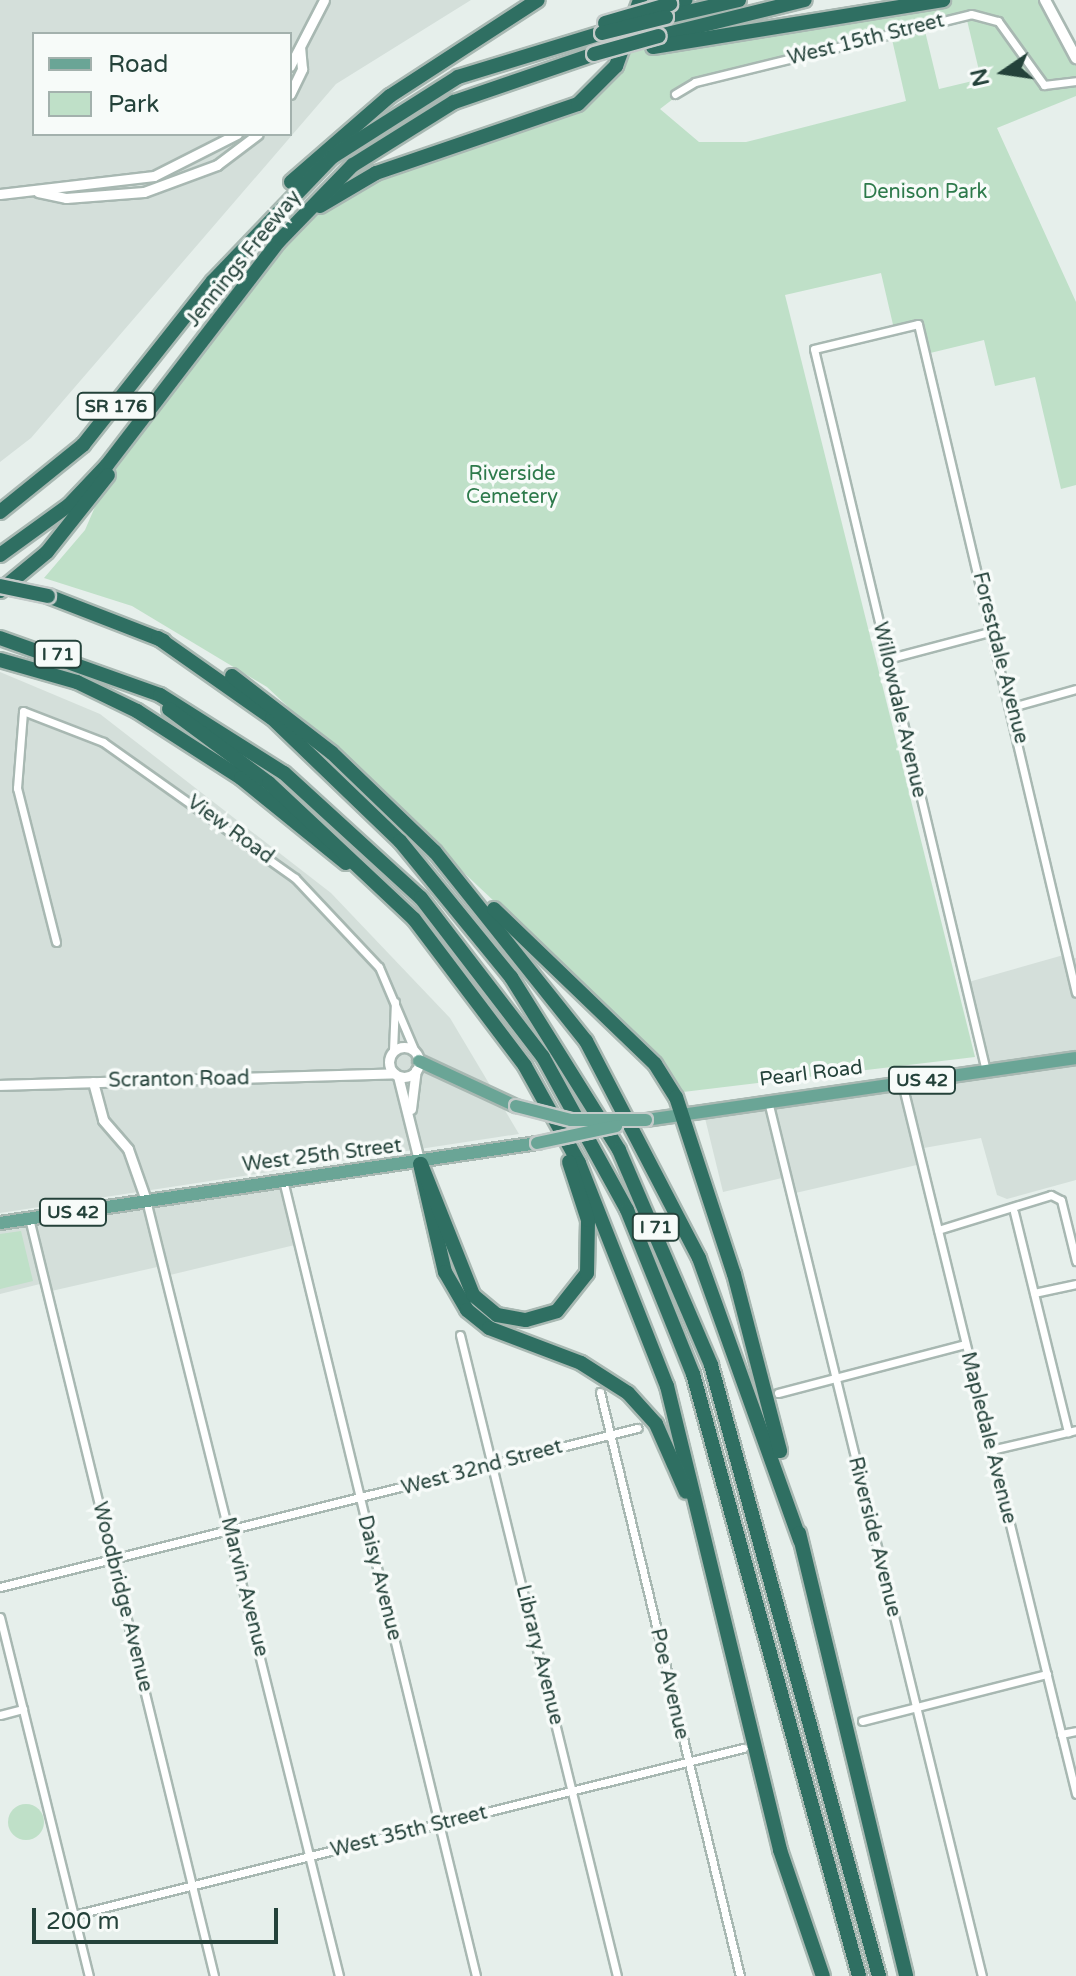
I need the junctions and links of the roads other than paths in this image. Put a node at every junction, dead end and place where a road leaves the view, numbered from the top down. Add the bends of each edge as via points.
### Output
1 (324, 0) edge
2 (538, 0) edge
3 (640, 0) edge
4 (739, 0) edge
5 (805, 0) edge
6 (943, 0) edge
7 (1045, 0) edge
8 (674, 7) edge
9 (656, 42) junction
10 (300, 46) junction
11 (1076, 58) edge
12 (292, 62) edge
13 (1076, 81) edge
14 (292, 90) edge
15 (675, 94) dead end
16 (233, 136) edge
17 (255, 136) edge
18 (34, 191) junction
19 (0, 194) edge
20 (296, 222) junction
21 (213, 281) junction
22 (918, 324) joint
23 (138, 428) junction
24 (0, 512) edge
25 (0, 555) edge
26 (0, 589) edge
27 (993, 631) junction
28 (0, 638) edge
29 (158, 638) junction
30 (887, 659) junction
31 (0, 660) edge
32 (114, 674) junction
33 (1076, 689) edge
34 (1012, 707) junction
35 (435, 852) junction
36 (56, 942) dead end
37 (465, 982) junction
38 (1076, 993) edge
39 (395, 1000) junction
40 (509, 1043) junction
41 (391, 1053) junction
42 (1076, 1058) edge
43 (416, 1061) junction
44 (986, 1071) junction
45 (357, 1073) junction
46 (396, 1075) junction
47 (93, 1082) junction
48 (902, 1083) junction
49 (0, 1085) edge
50 (767, 1099) junction
51 (683, 1114) junction
52 (410, 1116) junction
53 (646, 1120) junction
54 (420, 1164) junction
55 (283, 1180) junction
56 (146, 1200) junction
57 (1014, 1212) junction
58 (29, 1218) junction
59 (0, 1223) edge
60 (938, 1230) junction
61 (1076, 1261) edge
62 (1076, 1284) edge
63 (1034, 1293) junction
64 (460, 1335) dead end
65 (965, 1344) junction
66 (836, 1377) junction
67 (600, 1392) dead end
68 (778, 1393) dead end
69 (637, 1428) dead end
70 (1072, 1431) edge
71 (610, 1434) junction
72 (991, 1450) junction
73 (493, 1464) junction
74 (360, 1500) junction
75 (231, 1532) junction
76 (800, 1540) junction
77 (114, 1560) junction
78 (0, 1587) edge
79 (0, 1617) edge
80 (724, 1617) junction
81 (1047, 1674) junction
82 (916, 1707) junction
83 (23, 1709) junction
84 (0, 1715) edge
85 (862, 1721) dead end
86 (1076, 1731) edge
87 (1061, 1734) junction
88 (743, 1748) dead end
89 (688, 1764) junction
90 (572, 1792) junction
91 (1076, 1794) edge
92 (440, 1824) junction
93 (311, 1856) junction
94 (192, 1887) junction
95 (74, 1915) junction
96 (89, 1976) edge
97 (214, 1976) edge
98 (339, 1976) edge
99 (476, 1976) edge
100 (617, 1976) edge
101 (740, 1976) edge
102 (823, 1976) edge
103 (859, 1976) edge
104 (879, 1976) edge
105 (906, 1976) edge
106 (982, 1976) edge

1 - 10 street
2 - 21 highway via 338,137 294,178
3 - 20 highway via 616,66 578,104 376,173
4 - 8 highway
5 - 9 highway
6 - 9 highway
7 - 11 main road
8 - 21 highway, Jennings Freeway / SR 176, bridge via 515,55 440,86 360,135 271,214
9 - 20 highway, Jennings Freeway / SR 176, bridge via 505,80 421,119 353,165
10 - 12 street
10 - 14 street via 302,69
13 - 15 street, West 15th Street via 1044,85 998,21 971,14 695,82
16 - 18 street via 154,176
17 - 18 street via 217,165 144,192 66,198
18 - 19 street
20 - 23 highway, Jennings Freeway / SR 176
21 - 24 highway, Jennings Freeway / SR 176 via 83,445
22 - 27 street, Forestdale Avenue
22 - 30 street, Willowdale Avenue via 814,349
23 - 25 highway, Jennings Freeway / SR 176 via 69,505
23 - 26 highway via 65,532
26 - 29 highway, I 71, bridge via 48,596
27 - 30 street
27 - 34 street, Forestdale Avenue
28 - 32 highway, I 71
29 - 35 highway via 259,692
29 - 104 highway, I 71 via 272,718 434,877 549,1031 619,1150 714,1377
30 - 44 street, Willowdale Avenue
31 - 37 highway via 112,698 204,751 344,861
32 - 37 highway via 202,731 306,815 389,892
32 - 103 highway, I 71 via 249,748 360,838 474,960 568,1099 637,1232 693,1374
33 - 34 street
34 - 38 street, Forestdale Avenue
35 - 51 highway via 655,1064
35 - 76 highway via 554,995 625,1105 699,1258
36 - 39 street, View Road via 17,788 23,711 103,742 260,849 367,950
37 - 40 highway
39 - 41 street
39 - 43 street, View Road
40 - 54 highway via 552,1121 588,1220 587,1273 569,1302 526,1320 483,1306 465,1283
40 - 80 highway via 579,1163 631,1282 679,1427
41 - 43 street
41 - 45 street, Scranton Road
41 - 46 street
42 - 44 main road, Pearl Road / US 42
43 - 46 street, Scranton Road
43 - 52 street
43 - 53 main road, bridge via 516,1106 571,1120
44 - 48 main road, Pearl Road / US 42
45 - 46 street, Scranton Road
45 - 47 street, Scranton Road
46 - 52 street
47 - 49 street, Scranton Road
47 - 56 street via 103,1120 128,1149
48 - 50 main road, Pearl Road / US 42
48 - 60 street, Mapledale Avenue
50 - 51 main road, Pearl Road / US 42
50 - 66 street, Riverside Avenue
51 - 53 main road, Pearl Road / US 42
51 - 76 highway via 734,1274
52 - 54 street
53 - 54 main road, West 25th Street / US 42, bridge
54 - 55 main road, West 25th Street / US 42
54 - 80 highway via 445,1272 467,1310 489,1328 599,1372 656,1424 684,1483
55 - 56 main road, West 25th Street / US 42
55 - 74 street, Daisy Avenue
56 - 58 main road, West 25th Street / US 42
56 - 75 street, Marvin Avenue
57 - 60 street
57 - 61 street via 1051,1195 1061,1200
57 - 63 street
58 - 59 main road, West 25th Street / US 42
58 - 77 street, Woodbridge Avenue
60 - 65 street, Mapledale Avenue
62 - 63 street
63 - 70 street
64 - 73 street, Library Avenue
65 - 66 street
65 - 72 street, Mapledale Avenue
66 - 68 street
66 - 82 street, Riverside Avenue
67 - 71 street, Poe Avenue
69 - 71 street, West 32nd Street
70 - 72 street
71 - 73 street, West 32nd Street
71 - 89 street, Poe Avenue
72 - 81 street, Mapledale Avenue
73 - 74 street, West 32nd Street
73 - 90 street, Library Avenue
74 - 75 street, West 32nd Street
74 - 92 street, Daisy Avenue
75 - 77 street, West 32nd Street
75 - 93 street, Marvin Avenue
76 - 105 highway
77 - 78 street, West 32nd Street
77 - 94 street, Woodbridge Avenue
79 - 83 street
80 - 102 highway via 780,1850
81 - 82 street
81 - 87 street, Mapledale Avenue
82 - 85 street
82 - 106 street, Riverside Avenue
83 - 84 street
83 - 95 street
86 - 87 street
87 - 91 street, Mapledale Avenue
88 - 89 street, West 35th Street
89 - 90 street, West 35th Street
89 - 101 street, Poe Avenue
90 - 92 street, West 35th Street
90 - 100 street, Library Avenue
92 - 93 street, West 35th Street
92 - 99 street, Daisy Avenue
93 - 94 street, West 35th Street
93 - 98 street, Marvin Avenue
94 - 95 street, West 35th Street
94 - 97 street, Woodbridge Avenue
95 - 96 street

